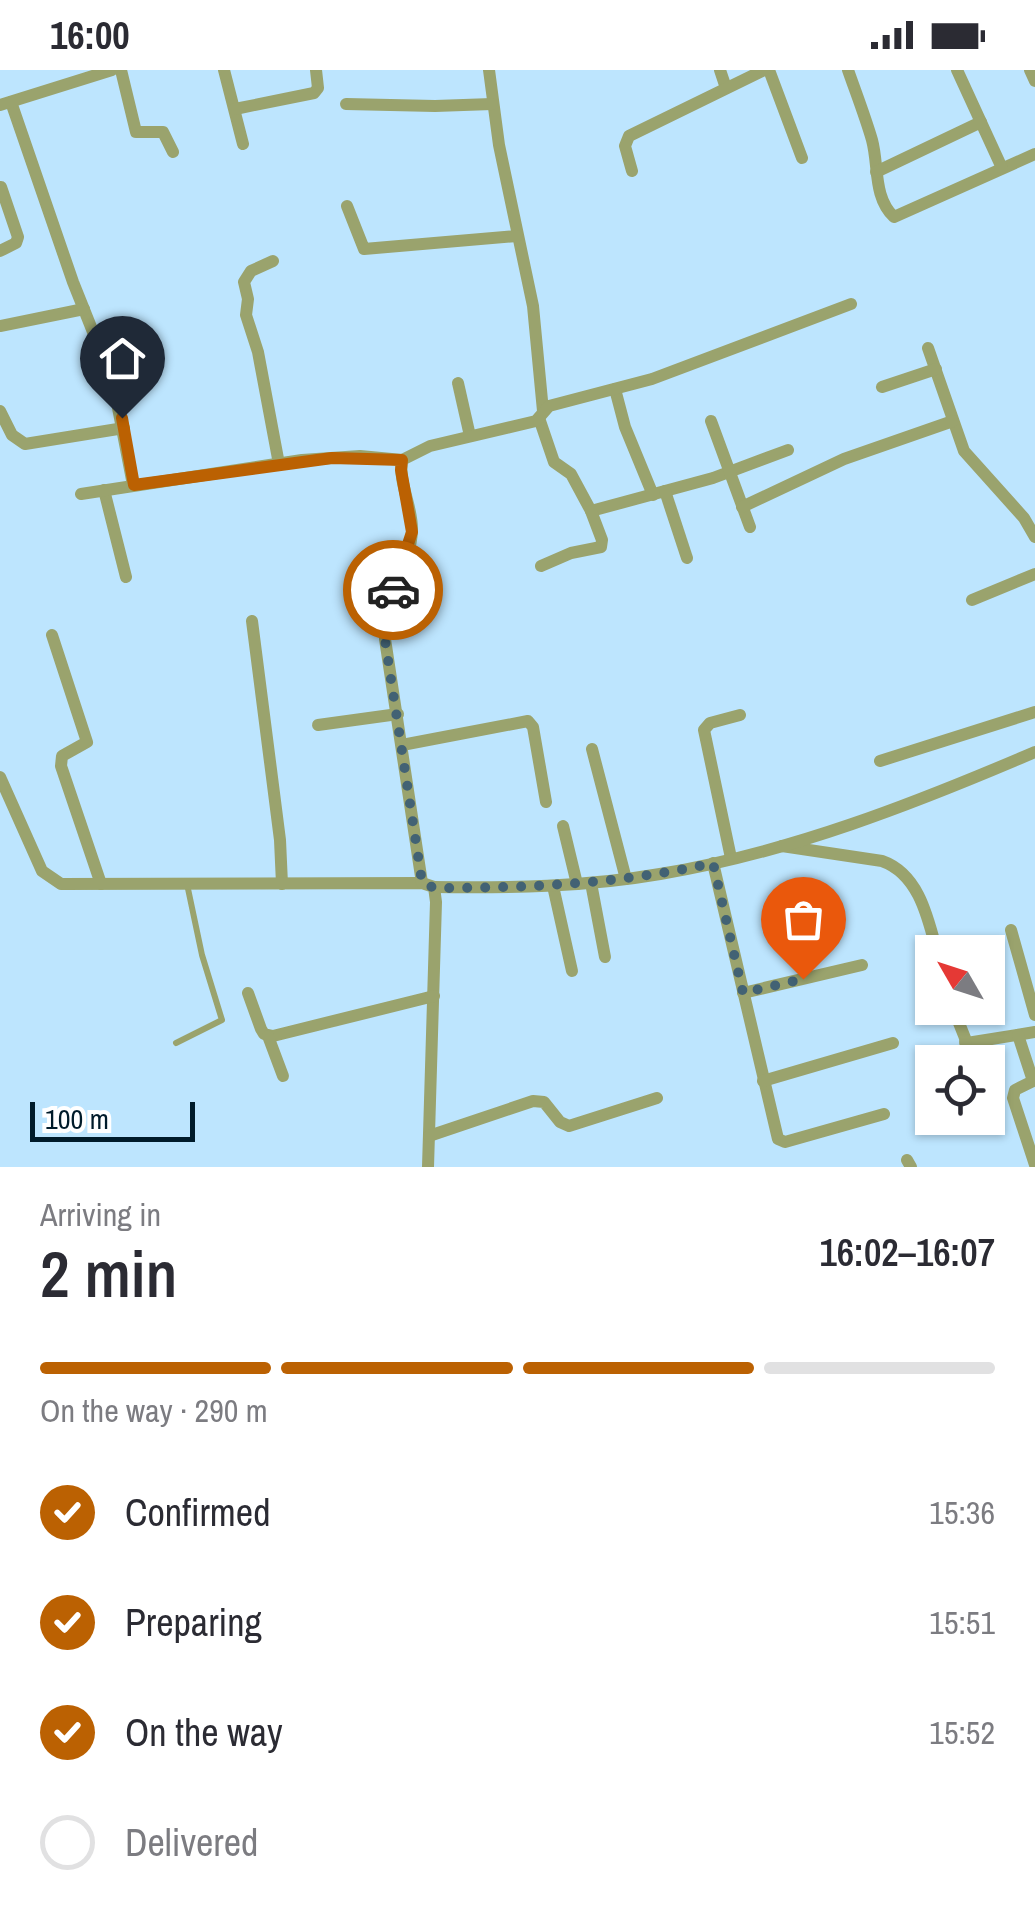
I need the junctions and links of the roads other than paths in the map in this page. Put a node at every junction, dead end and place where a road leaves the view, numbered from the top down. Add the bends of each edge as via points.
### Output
1 (112, 70) edge
2 (121, 70) edge
3 (224, 70) edge
4 (316, 70) edge
5 (489, 70) edge
6 (720, 70) edge
7 (766, 70) edge
8 (848, 70) edge
9 (957, 70) edge
10 (1030, 70) edge
11 (1035, 80) edge
12 (726, 88) junction
13 (6, 103) edge
14 (346, 104) dead end
15 (492, 104) junction
16 (234, 109) junction
17 (980, 122) junction
18 (243, 144) dead end
19 (173, 152) dead end
20 (1035, 154) edge
21 (802, 158) dead end
22 (1002, 168) junction
23 (632, 171) dead end
24 (876, 172) junction
25 (1, 187) edge
26 (348, 206) dead end
27 (517, 236) junction
28 (0, 251) edge
29 (273, 261) dead end
30 (851, 304) dead end
31 (84, 309) junction
32 (0, 326) edge
33 (928, 348) dead end
34 (150, 368) dead end
35 (936, 369) junction
36 (112, 382) junction
37 (458, 383) dead end
38 (882, 388) dead end
39 (615, 389) junction
40 (0, 411) edge
41 (541, 414) junction
42 (712, 421) dead end
43 (952, 421) junction
44 (124, 428) junction
45 (470, 436) junction
46 (788, 450) dead end
47 (402, 460) junction
48 (279, 464) junction
49 (729, 472) junction
50 (134, 485) junction
51 (104, 490) junction
52 (659, 493) junction
53 (81, 494) dead end
54 (742, 506) junction
55 (591, 511) junction
56 (1030, 515) edge
57 (750, 527) dead end
58 (1035, 536) edge
59 (687, 558) dead end
60 (541, 566) dead end
61 (1035, 574) edge
62 (126, 577) dead end
63 (972, 600) dead end
64 (252, 621) dead end
65 (52, 635) dead end
66 (1035, 712) edge
67 (398, 714) junction
68 (740, 715) dead end
69 (318, 725) dead end
70 (402, 745) junction
71 (592, 748) dead end
72 (1035, 752) edge
73 (880, 761) dead end
74 (0, 777) edge
75 (546, 802) dead end
76 (562, 826) dead end
77 (778, 846) junction
78 (731, 858) junction
79 (713, 863) junction
80 (626, 879) junction
81 (101, 884) junction
82 (187, 884) junction
83 (282, 884) junction
84 (584, 884) junction
85 (428, 885) junction
86 (554, 886) junction
87 (1012, 930) dead end
88 (932, 935) edge
89 (605, 957) dead end
90 (862, 965) dead end
91 (572, 971) dead end
92 (248, 993) dead end
93 (743, 993) junction
94 (434, 996) junction
95 (1035, 1015) edge
96 (960, 1025) edge
97 (1035, 1032) edge
98 (1018, 1035) junction
99 (268, 1036) junction
100 (176, 1042) dead end
101 (966, 1042) junction
102 (893, 1044) dead end
103 (967, 1045) edge
104 (284, 1076) dead end
105 (763, 1081) junction
106 (657, 1098) dead end
107 (884, 1114) dead end
108 (429, 1136) junction
109 (1035, 1166) edge
110 (428, 1167) edge

1 - 13 street
2 - 19 street via 136,132 163,132
3 - 16 street
4 - 16 street via 314,92
5 - 15 street
6 - 12 street
7 - 12 street
7 - 21 street
8 - 24 street
9 - 17 street
10 - 11 street
12 - 23 street via 628,136
13 - 31 street
14 - 15 street
15 - 27 street
16 - 18 street
17 - 22 street
17 - 24 street
20 - 22 street
22 - 24 street via 894,217
25 - 28 street via 18,237
26 - 27 street via 364,248
27 - 41 street via 533,306
29 - 48 street via 244,282
30 - 39 street
31 - 32 street
31 - 36 street
33 - 35 street
34 - 36 street
35 - 38 street
35 - 43 street
36 - 44 street
37 - 45 street
39 - 41 street via 549,406
39 - 52 street via 625,427
40 - 44 street via 24,444
41 - 45 street
41 - 55 street via 554,462 570,474
42 - 49 street
43 - 54 street
43 - 56 street via 964,451
44 - 50 street
45 - 47 street
46 - 49 street
47 - 48 street via 360,456
47 - 67 street via 412,532 385,630
48 - 50 street
49 - 52 street
49 - 54 street
50 - 51 street
51 - 53 street
51 - 62 street
52 - 55 street
52 - 59 street
54 - 57 street
55 - 60 street via 601,547
56 - 58 street
61 - 63 street
64 - 83 street
65 - 81 street via 87,742 62,756 60,766
66 - 73 street
67 - 69 street
67 - 70 street
68 - 78 street via 710,722 704,730
70 - 75 street via 528,721
70 - 85 street
71 - 80 street
72 - 77 street
74 - 81 street via 48,878
76 - 84 street
77 - 78 street
77 - 88 street via 894,866 921,900
78 - 79 street
79 - 80 street
79 - 93 street
80 - 84 street
81 - 82 street
82 - 83 street
82 - 100 lane via 222,1020
83 - 85 street
84 - 86 street
84 - 89 street
85 - 86 street
85 - 94 street
86 - 91 street
87 - 95 street
90 - 93 street
92 - 99 street
93 - 105 street
94 - 99 street
94 - 108 street
96 - 101 street
97 - 98 street
98 - 101 street
98 - 109 street via 1033,1082 1012,1098
99 - 104 street
101 - 103 street
102 - 105 street
105 - 107 street via 781,1141
106 - 108 street via 569,1126 539,1100
108 - 110 street

